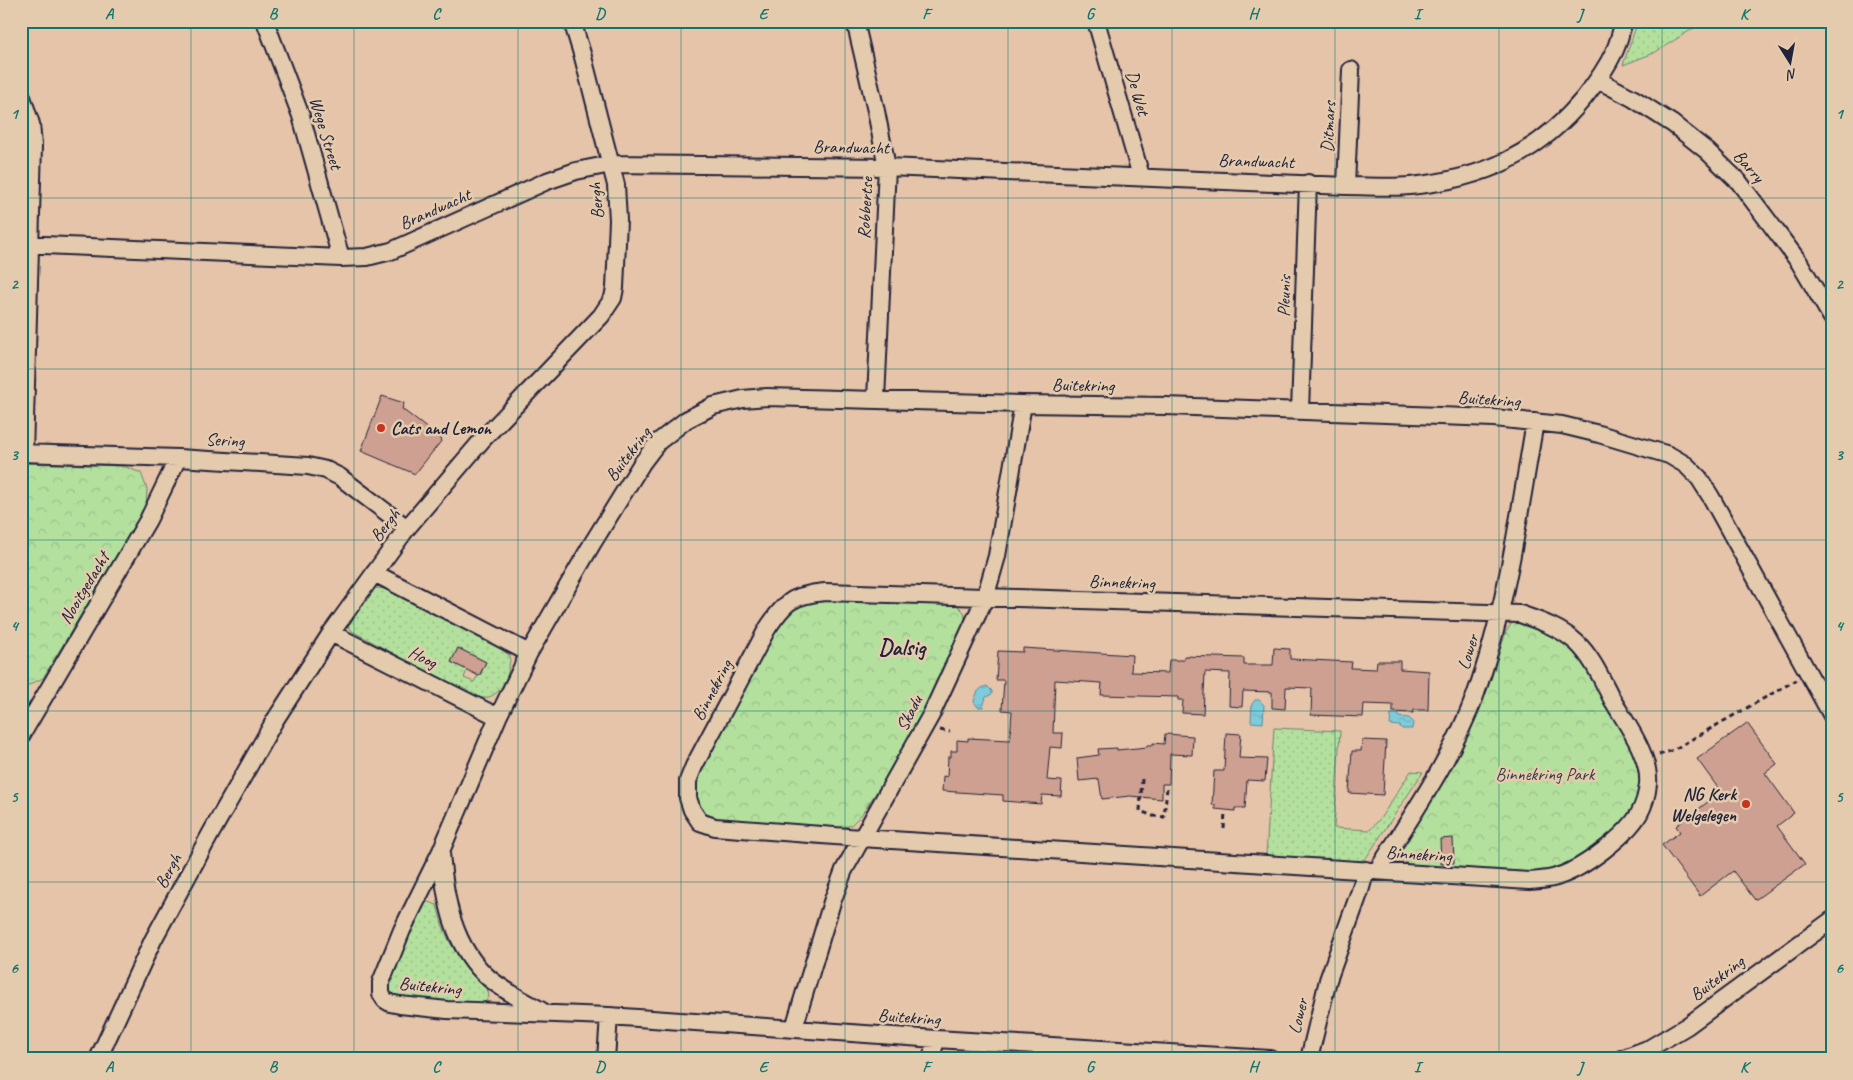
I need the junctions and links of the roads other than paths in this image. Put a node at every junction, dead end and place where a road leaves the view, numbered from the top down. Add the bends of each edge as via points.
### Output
1 (265, 21) edge
2 (572, 21) edge
3 (854, 21) edge
4 (1096, 21) edge
5 (1624, 21) edge
6 (1351, 70) dead end
7 (1598, 80) junction
8 (21, 94) edge
9 (611, 164) junction
10 (887, 167) junction
11 (1140, 176) junction
12 (1308, 183) junction
13 (1346, 186) junction
14 (25, 244) edge
15 (341, 258) junction
16 (1832, 318) edge
17 (876, 399) junction
18 (1023, 404) junction
19 (1300, 411) junction
20 (1535, 422) junction
21 (22, 452) edge
22 (178, 458) junction
23 (407, 528) junction
24 (374, 573) junction
25 (985, 598) junction
26 (1500, 612) junction
27 (331, 633) junction
28 (529, 653) junction
29 (27, 709) edge
30 (1832, 716) edge
31 (498, 717) junction
32 (21, 736) edge
33 (861, 838) junction
34 (441, 851) junction
35 (1371, 871) junction
36 (1832, 920) edge
37 (546, 1013) junction
38 (609, 1016) junction
39 (794, 1028) junction
40 (936, 1039) junction
41 (1188, 1057) edge
42 (98, 1059) edge
43 (606, 1059) edge
44 (931, 1059) edge
45 (1270, 1059) edge
46 (1309, 1059) edge
47 (1621, 1059) edge

1 - 15 street, Wege Street via 301,116
2 - 9 street, Bergh
3 - 10 street, Robbertse
4 - 11 street, De Wet
5 - 7 street, Brandwacht via 1615,50
6 - 13 street, Ditmars
7 - 13 street, Brandwacht via 1567,118 1533,147 1495,168 1450,181 1408,186
7 - 16 street, Barry via 1673,124 1739,182 1799,262
8 - 14 street via 33,146
9 - 10 street, Brandwacht
9 - 15 street, Brandwacht via 547,181 391,251 367,257
9 - 23 street, Bergh via 618,220 616,288 608,307 484,439
10 - 11 street, Brandwacht
10 - 17 street, Robbertse
11 - 12 street, Brandwacht
12 - 13 street, Brandwacht
12 - 19 street, Pleunis
14 - 15 street, Brandwacht
14 - 21 street
17 - 18 street, Buitekring
17 - 28 street, Buitekring via 742,399 713,406 686,420 658,442 642,463
18 - 19 street, Buitekring
18 - 25 street, Skadu via 997,556
19 - 20 street, Buitekring
20 - 26 street, Lower
20 - 30 street, Buitekring via 1600,434 1669,456 1686,465 1711,497
21 - 22 street, Sering
22 - 23 street, Sering via 281,463 326,470
22 - 29 street, Nooitgedacht via 148,520
23 - 24 street, Bergh
24 - 27 street, Bergh
24 - 28 street
25 - 26 street, Binnekring
25 - 33 street, Skadu via 931,715
25 - 33 street, Binnekring via 825,592 792,600 781,608 767,629 688,781 688,798 700,822 730,828
26 - 35 street, Lower via 1474,697 1458,734 1441,767
26 - 35 street, Binnekring via 1545,622 1577,643 1588,656 1644,760 1648,783 1640,812 1609,846 1560,876 1510,881
27 - 31 street, Hoog
27 - 42 street, Bergh via 275,720 211,833 153,940
28 - 31 street, Buitekring
29 - 32 street, Nooitgedacht
31 - 34 street, Buitekring
33 - 35 street, Binnekring
33 - 39 street, Skadu via 832,902
34 - 37 street, Buitekring via 444,890 452,924 469,955 488,978
34 - 37 street, Buitekring via 385,968 380,990 385,1000 400,1006 447,1010
35 - 46 street, Lower via 1360,891 1328,980
36 - 47 street, Buitekring via 1687,1026 1650,1048
37 - 38 street, Buitekring
38 - 39 street, Buitekring
38 - 43 street
39 - 40 street, Buitekring
40 - 41 street, Buitekring
40 - 44 street
41 - 45 street, Buitekring

